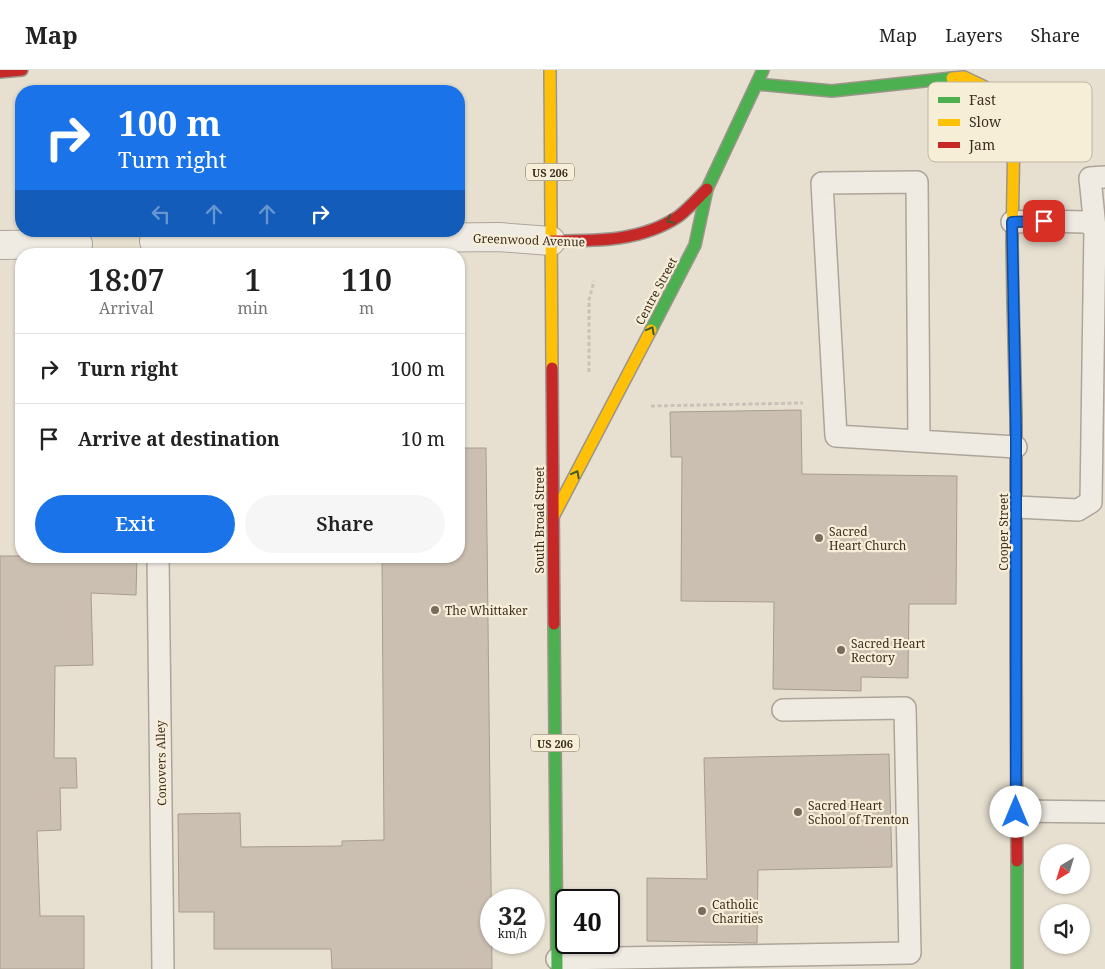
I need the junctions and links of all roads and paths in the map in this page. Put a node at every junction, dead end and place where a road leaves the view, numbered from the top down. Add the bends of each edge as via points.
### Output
1 (22, 70) edge
2 (550, 70) edge
3 (763, 70) edge
4 (0, 72) edge
5 (974, 82) edge
6 (756, 84) junction
7 (1013, 162) edge
8 (1105, 177) edge
9 (707, 189) junction
10 (1012, 222) junction
11 (1095, 228) junction
12 (551, 241) junction
13 (154, 242) edge
14 (78, 244) dead end
15 (0, 245) edge
16 (594, 281) dead end
17 (589, 378) dead end
18 (834, 404) junction
19 (651, 406) dead end
20 (919, 441) junction
21 (1016, 447) junction
22 (1016, 507) junction
23 (553, 517) junction
24 (158, 563) edge
25 (783, 710) dead end
26 (1016, 812) junction
27 (1105, 812) edge
28 (557, 964) edge
29 (163, 969) edge
30 (1017, 969) edge

1 - 4 main road
2 - 12 main road, South Broad Street / US 206
3 - 6 main road, Centre Street
5 - 6 main road, Cooper Street via 964,77 832,91
6 - 9 main road, Centre Street
7 - 10 main road, Cooper Street
8 - 11 lane via 1090,178
9 -> 12 main road, Greenwood Avenue via 672,220 635,236 598,241
23 -> 9 main road, Centre Street via 695,245
10 - 11 lane via 1086,222
10 - 21 main road, Cooper Street
11 - 22 lane via 1091,502 1078,510
12 - 13 street, Greenwood Avenue via 499,237
12 - 23 main road, South Broad Street / US 206
14 - 15 street
16 - 17 path via 589,300
18 - 19 path
18 - 20 lane via 836,436
18 - 20 lane via 822,183 917,182
20 - 21 lane
21 - 22 main road, Cooper Street
22 - 26 main road, Cooper Street
23 - 28 main road, South Broad Street / US 206
24 - 29 lane, Conovers Alley
25 - 28 lane via 906,708 910,953
26 - 27 lane
26 - 30 main road, Cooper Street

